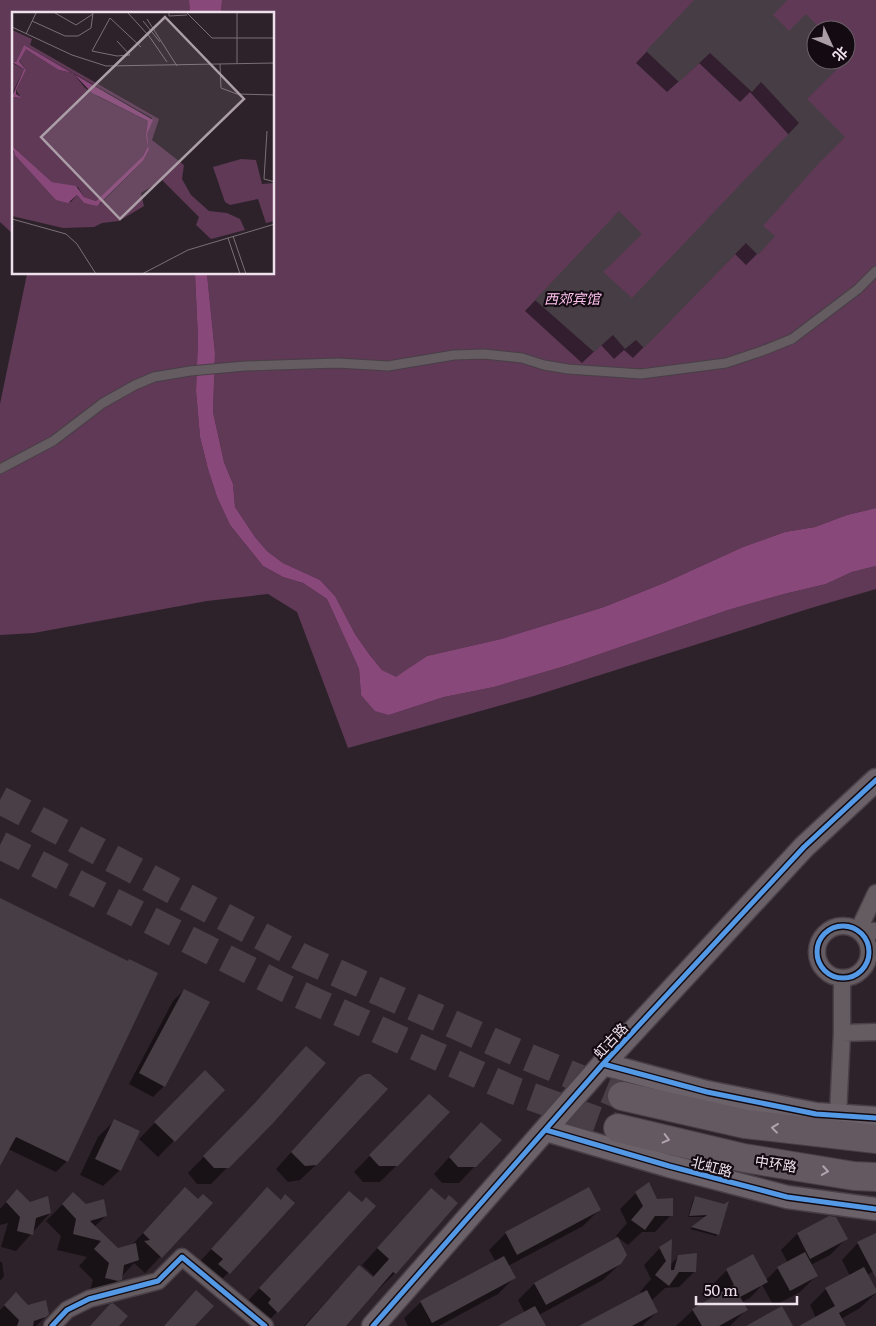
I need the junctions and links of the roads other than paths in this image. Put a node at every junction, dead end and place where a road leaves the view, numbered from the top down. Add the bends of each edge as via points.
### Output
1 (876, 271) edge
2 (0, 469) edge
3 (876, 780) edge
4 (876, 893) edge
5 (858, 931) junction
6 (876, 931) edge
7 (842, 978) junction
8 (876, 1032) edge
9 (842, 1033) junction
10 (603, 1064) junction
11 (622, 1096) tunnel mouth
12 (838, 1115) junction
13 (876, 1118) edge
14 (618, 1128) tunnel mouth
15 (546, 1130) junction
16 (876, 1139) edge
17 (876, 1177) edge
18 (876, 1209) edge
19 (52, 1326) edge
20 (265, 1326) edge
21 (373, 1326) edge

1 - 2 lane via 792,338 726,363 642,374 544,365 522,358 484,354 388,366 338,363 190,371 135,385 103,403 53,441
3 - 10 street, 虹古路 via 804,847
4 - 5 street
5 - 6 street
5 - 7 street via 868,944 868,961 858,974
5 - 7 street via 851,927 833,928 820,940 818,957 821,965 826,972
7 - 9 street
8 - 9 street
9 - 12 street
10 - 12 street via 707,1092 816,1114
10 - 15 street, 虹古路
16 -> 11 highway via 745,1124
12 - 13 street
14 -> 17 highway, 中环路 via 744,1158
15 - 18 street, 北虹路 via 754,1189 816,1202
15 - 21 street, 虹古路
19 - 20 street via 67,1310 89,1299 158,1281 182,1257

